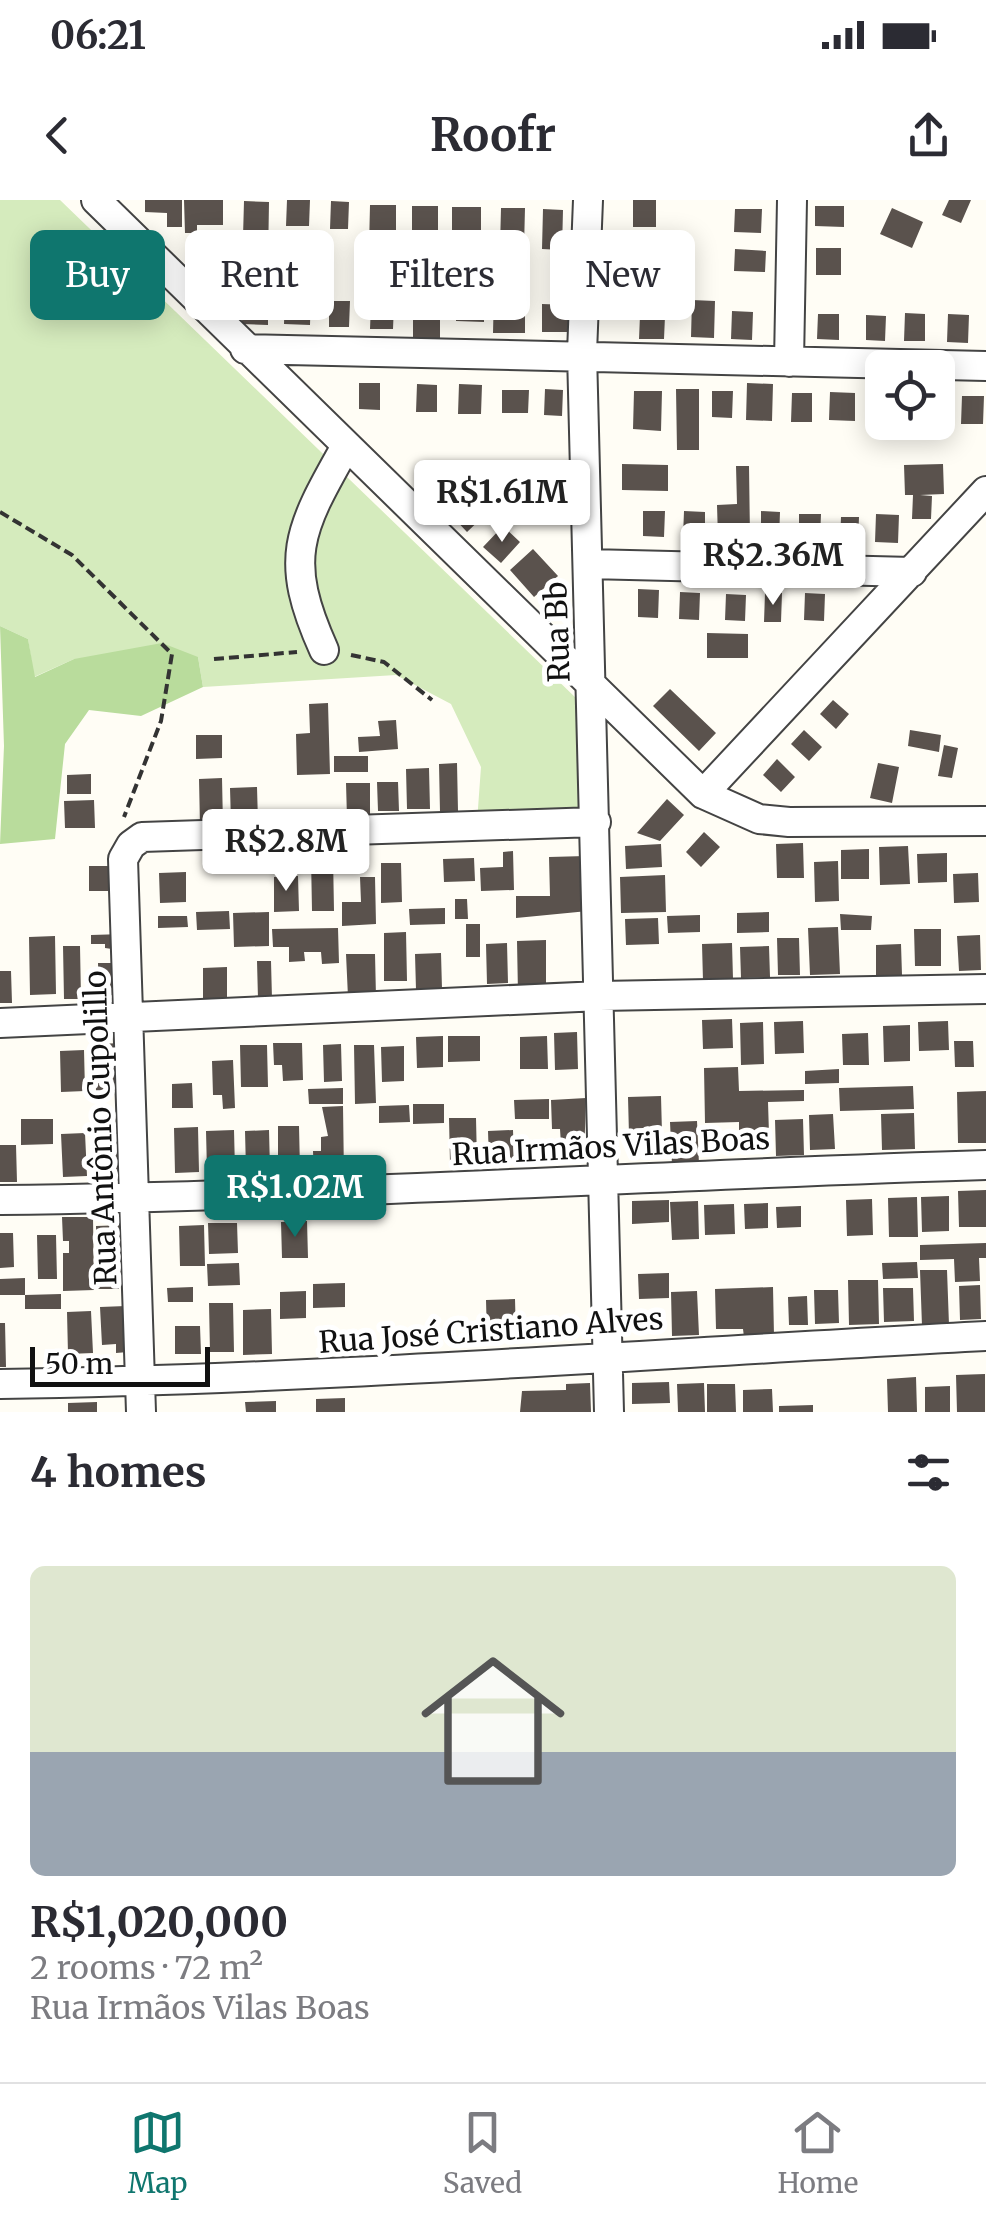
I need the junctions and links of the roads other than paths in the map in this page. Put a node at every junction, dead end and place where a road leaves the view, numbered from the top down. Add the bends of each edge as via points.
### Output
1 (96, 200) edge
2 (588, 200) edge
3 (792, 200) edge
4 (245, 349) junction
5 (582, 353) junction
6 (789, 362) junction
7 (986, 366) edge
8 (344, 448) junction
9 (986, 491) edge
10 (588, 564) junction
11 (912, 572) junction
12 (324, 650) dead end
13 (592, 688) junction
14 (703, 794) junction
15 (986, 821) edge
16 (596, 822) junction
17 (986, 989) edge
18 (600, 996) junction
19 (132, 1019) junction
20 (0, 1024) edge
21 (986, 1165) edge
22 (604, 1176) junction
23 (137, 1198) junction
24 (0, 1200) edge
25 (986, 1336) edge
26 (609, 1355) junction
27 (140, 1382) junction
28 (0, 1384) edge
29 (141, 1412) edge
30 (609, 1412) edge

1 - 4 street
2 - 5 street, Rua Bb
3 - 6 street
4 - 5 street
4 - 8 street
5 - 6 street
5 - 10 street, Rua Bb
6 - 7 street
8 - 12 street via 311,508 299,550 299,585
8 - 13 street
9 - 11 street
10 - 11 street
10 - 13 street, Rua Bb
11 - 14 street
13 - 14 street
13 - 16 street, Rua Bb
14 - 15 street via 760,819 822,826
16 - 18 street, Rua Bb
16 - 19 street, Rua Antônio Cupolillo via 142,838 123,859
17 - 18 street
18 - 19 street
18 - 22 street, Rua Bb
19 - 20 street
19 - 23 street, Rua Antônio Cupolillo
21 - 22 street, Rua Irmãos Vilas Boas
22 - 23 street, Rua Irmãos Vilas Boas
22 - 26 street, Rua Bb
23 - 24 street, Rua Irmãos Vilas Boas
23 - 27 street, Rua Antônio Cupolillo
25 - 26 street, Rua José Cristiano Alves
26 - 27 street, Rua José Cristiano Alves
26 - 30 street, Rua Bb
27 - 28 street, Rua José Cristiano Alves
27 - 29 street, Rua Antônio Cupolillo

